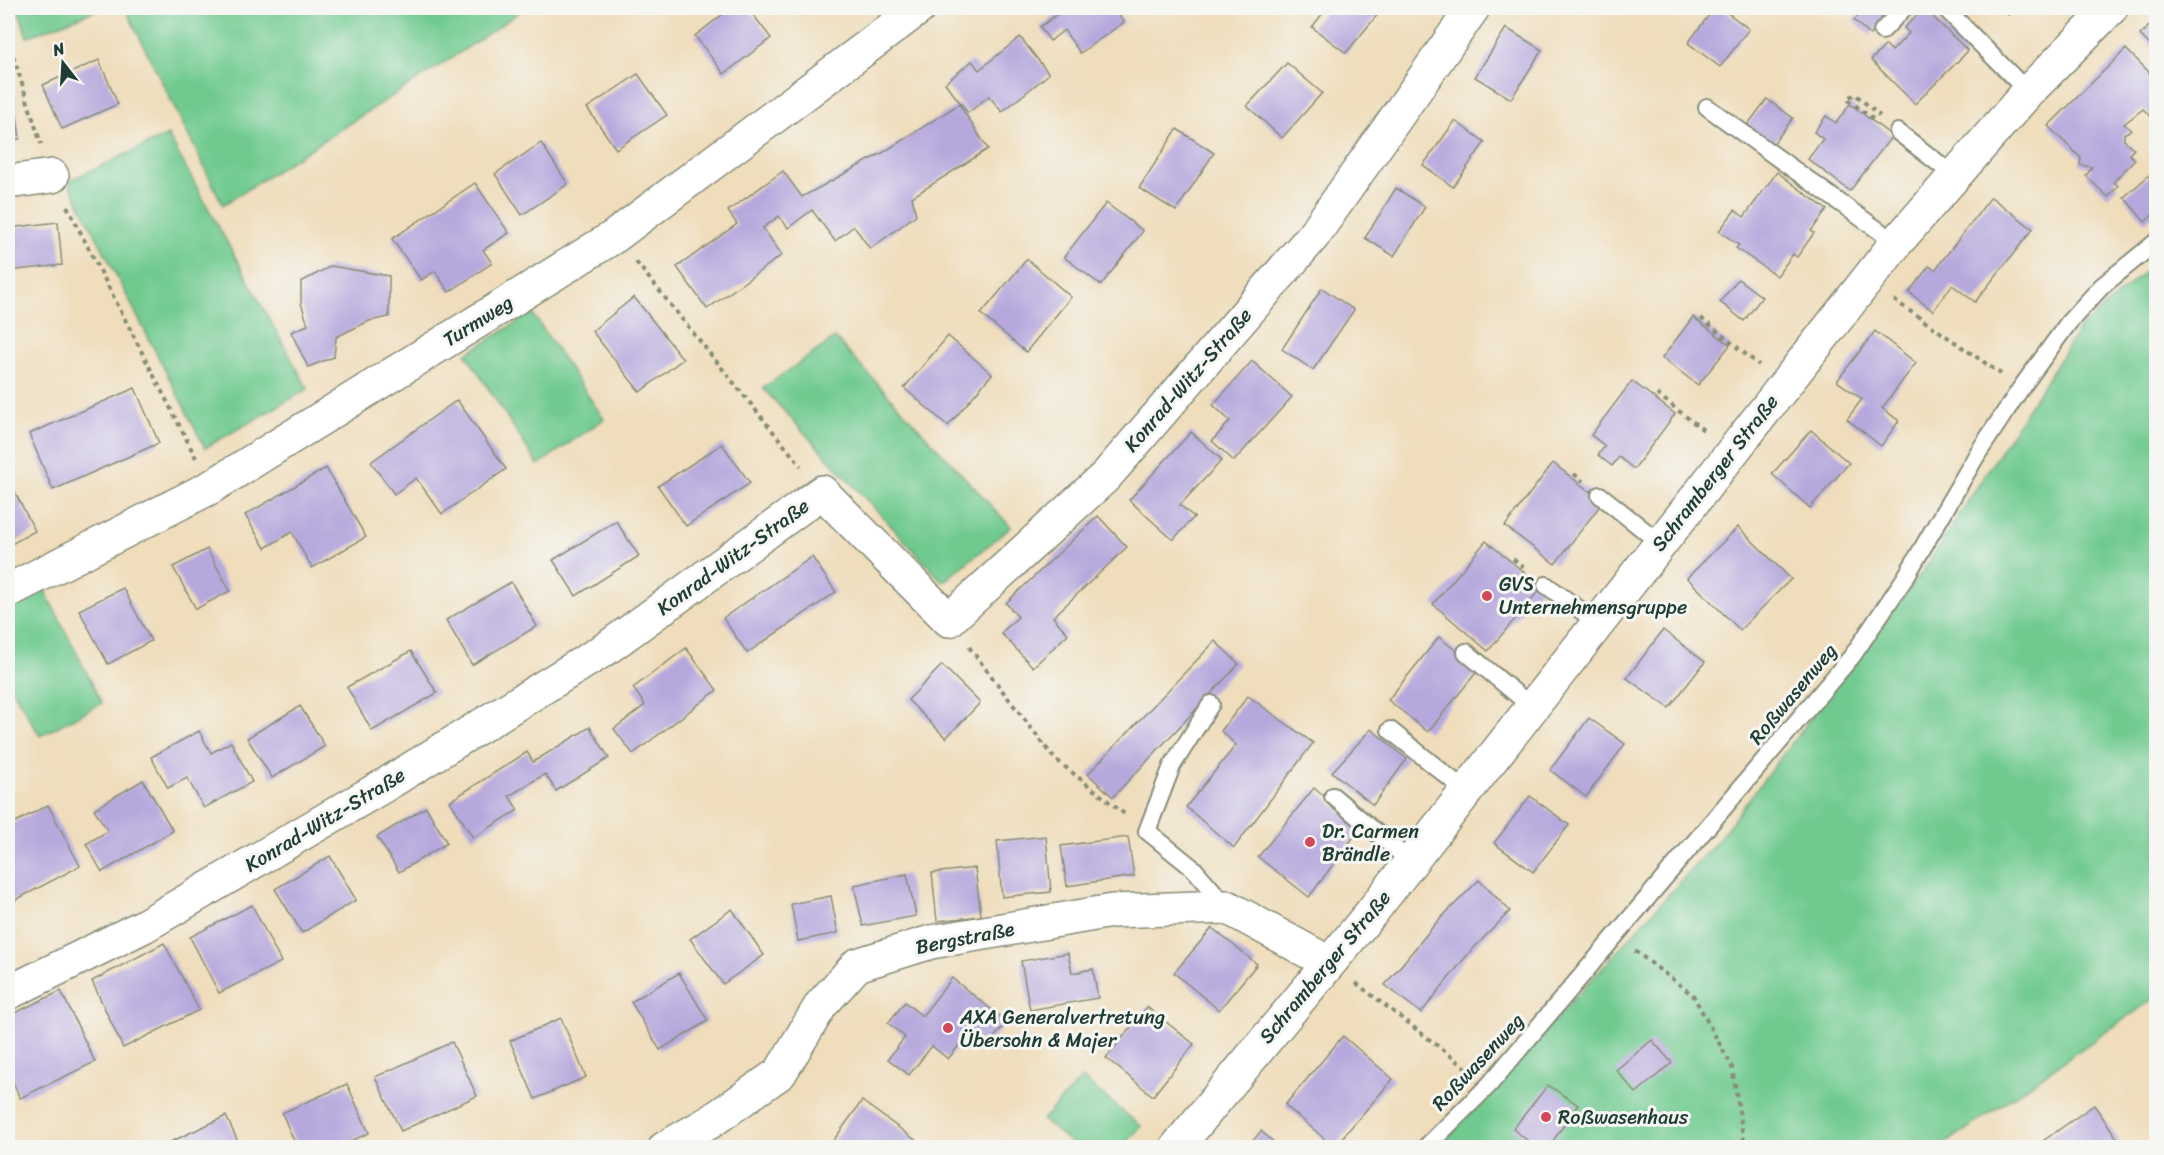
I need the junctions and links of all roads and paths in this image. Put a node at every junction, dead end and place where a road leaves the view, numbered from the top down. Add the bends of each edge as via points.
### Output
1 (919, 8) edge
2 (1473, 8) edge
3 (1904, 8) edge
4 (1946, 8) edge
5 (2111, 8) edge
6 (1882, 31) dead end
7 (8, 39) edge
8 (2028, 92) junction
9 (1707, 107) dead end
10 (1873, 119) dead end
11 (1898, 132) joint
12 (52, 176) junction
13 (1955, 176) junction
14 (8, 182) edge
15 (615, 236) junction
16 (2157, 242) edge
17 (1896, 243) junction
18 (1866, 280) junction
19 (1701, 318) dead end
20 (1784, 385) junction
21 (2021, 388) junction
22 (1657, 394) dead end
23 (1731, 452) junction
24 (211, 487) junction
25 (822, 492) junction
26 (1600, 495) dead end
27 (1660, 543) junction
28 (1546, 585) dead end
29 (8, 591) edge
30 (949, 620) junction
31 (1598, 622) junction
32 (1466, 652) dead end
33 (1212, 704) dead end
34 (1532, 707) junction
35 (1390, 730) dead end
36 (1466, 791) junction
37 (1333, 796) dead end
38 (1147, 831) junction
39 (1411, 862) junction
40 (1227, 906) junction
41 (1619, 934) junction
42 (1329, 963) junction
43 (8, 993) edge
44 (1489, 1085) junction
45 (665, 1148) edge
46 (1176, 1148) edge
47 (1425, 1148) edge
48 (1744, 1148) edge

1 - 15 street, Turmweg
2 - 30 street, Konrad-Witz-Straße via 1313,236 1106,476
3 - 6 lane
4 - 8 lane
5 - 8 street, Schramberger Straße
7 - 12 path
8 - 13 street, Schramberger Straße
9 - 17 lane
10 - 11 path via 1847,99 1855,94
11 - 13 lane
12 - 14 street
12 - 24 path
13 - 17 street, Schramberger Straße
15 - 24 street, Turmweg
15 - 25 path
16 - 21 lane, Roßwasenweg via 2102,286 2069,322
17 - 18 street, Schramberger Straße
18 - 20 street, Schramberger Straße
18 - 21 path
19 - 20 path
20 - 23 street, Schramberger Straße
21 - 41 lane, Roßwasenweg via 1905,578 1853,655
22 - 23 path
23 - 27 street, Schramberger Straße
24 - 29 street, Turmweg
25 - 30 street, Konrad-Witz-Straße
25 - 43 street, Konrad-Witz-Straße via 608,648 144,926
26 - 27 lane
27 - 31 street, Schramberger Straße
28 - 31 lane
30 - 38 path via 1054,758
31 - 34 street, Schramberger Straße
32 - 34 lane
33 - 38 lane via 1172,766
34 - 36 street, Schramberger Straße
35 - 36 lane
36 - 39 street, Schramberger Straße
37 - 39 lane
38 - 40 lane via 1194,869
39 - 42 street, Schramberger Straße
40 - 42 street
40 - 45 street, Bergstraße via 1112,911 931,942 857,965 821,1005 780,1073
41 - 44 lane, Roßwasenweg
41 - 48 path via 1693,995 1732,1066
42 - 44 path
42 - 46 street, Schramberger Straße
44 - 47 lane, Roßwasenweg

